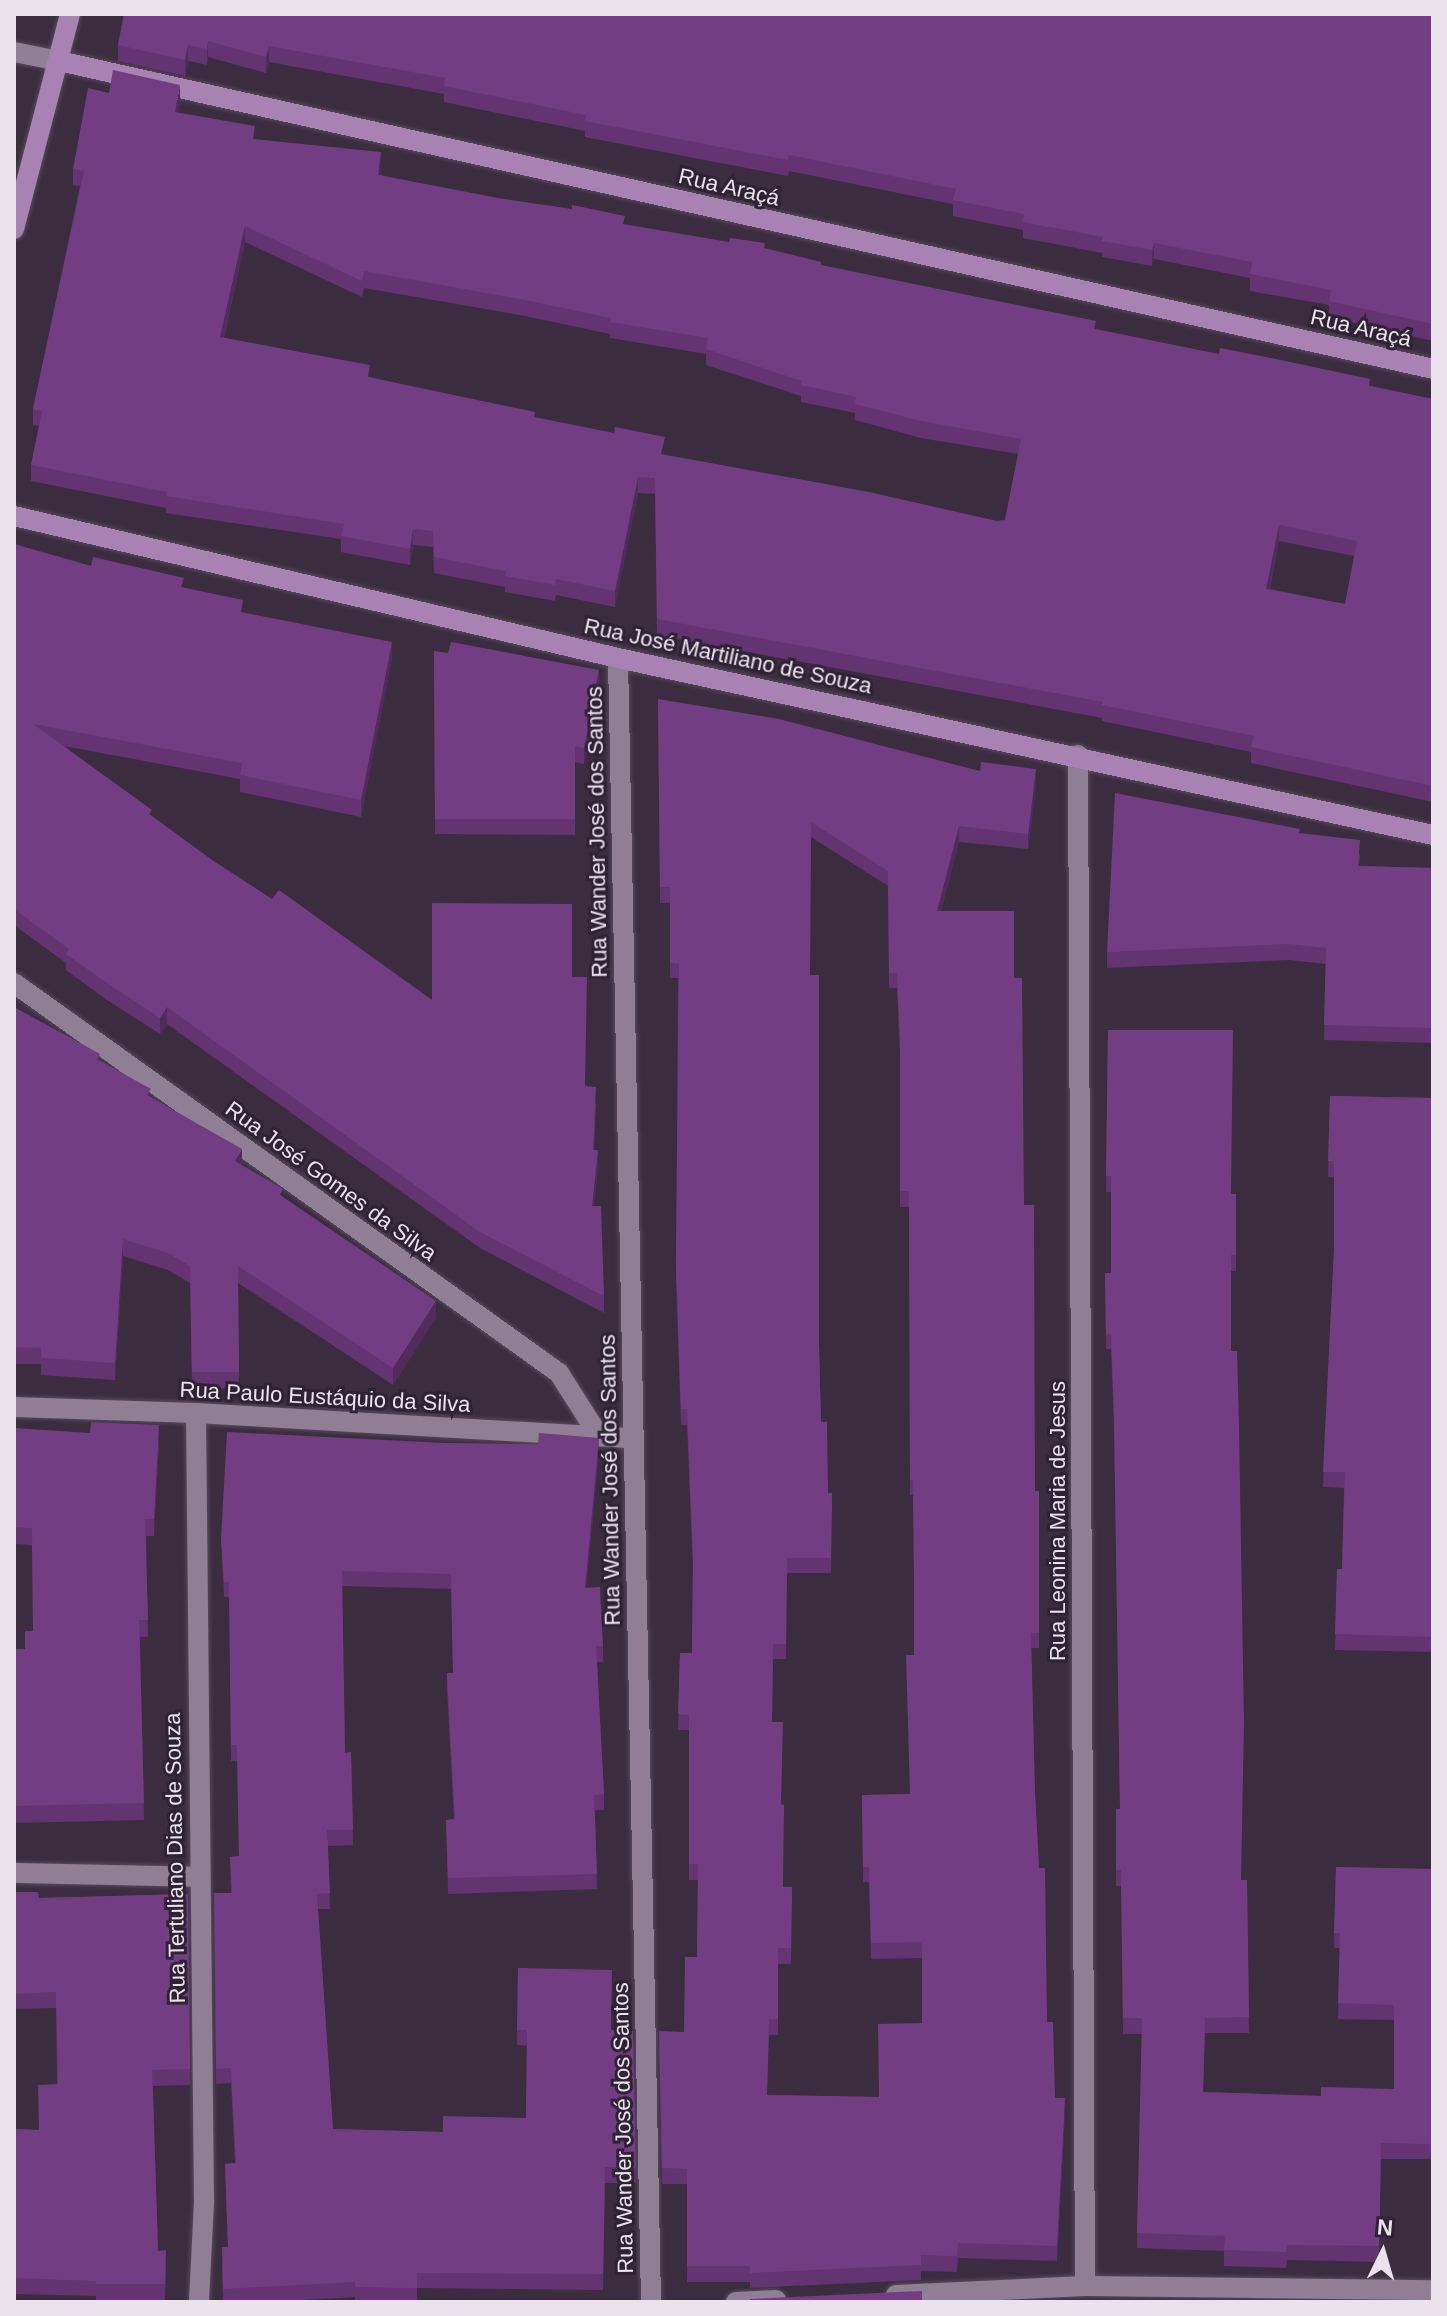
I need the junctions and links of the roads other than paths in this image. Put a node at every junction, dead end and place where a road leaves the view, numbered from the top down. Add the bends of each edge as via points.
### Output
1 (70, 14) edge
2 (14, 52) edge
3 (59, 61) junction
4 (14, 229) edge
5 (1433, 369) edge
6 (14, 516) edge
7 (618, 658) junction
8 (1078, 755) junction
9 (1433, 835) edge
10 (14, 983) edge
11 (14, 1407) edge
12 (196, 1413) junction
13 (599, 1436) junction
14 (633, 1438) junction
15 (14, 1873) edge
16 (198, 1877) junction
17 (1085, 2286) junction
18 (1433, 2290) edge
19 (879, 2296) edge
20 (800, 2299) edge
21 (199, 2302) edge
22 (651, 2302) edge
23 (736, 2302) edge

1 - 3 street
2 - 3 street, Rua Araçá
3 - 4 street
3 - 5 street, Rua Araçá
6 - 7 street, Rua José Martiliano de Souza
7 - 8 street, Rua José Martiliano de Souza
7 - 14 street, Rua Wander José dos Santos
8 - 9 street, Rua José Martiliano de Souza
8 - 17 street, Rua Leonina Maria de Jesus
10 - 13 street, Rua José Gomes da Silva via 559,1373
11 - 12 street, Rua Paulo Eustáquio da Silva
12 - 13 street, Rua Paulo Eustáquio da Silva
12 - 16 street, Rua Tertuliano Dias de Souza
13 - 14 street, Rua Paulo Eustáquio da Silva
14 - 22 street, Rua Wander José dos Santos
15 - 16 street
16 - 21 street, Rua Tertuliano Dias de Souza via 204,2202
17 - 18 street
17 - 19 street
20 - 23 street

